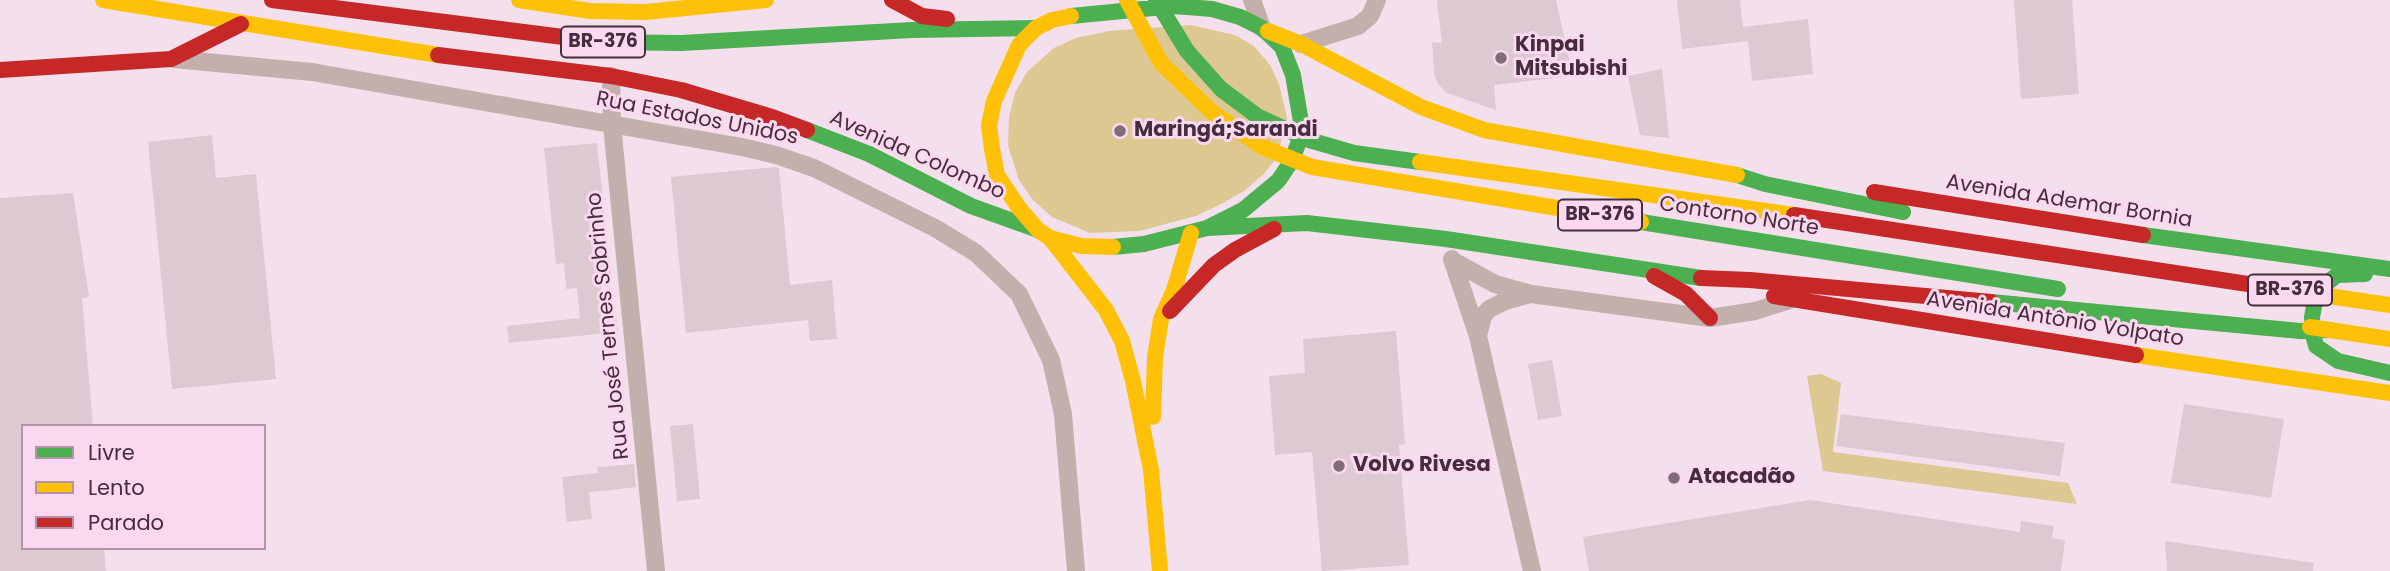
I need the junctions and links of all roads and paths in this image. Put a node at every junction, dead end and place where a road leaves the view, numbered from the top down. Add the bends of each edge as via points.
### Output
1 (103, 0) edge
2 (272, 0) edge
3 (519, 0) edge
4 (766, 0) edge
5 (892, 0) edge
6 (1127, 0) edge
7 (1156, 0) edge
8 (1222, 0) edge
9 (1377, 0) edge
10 (1056, 3) dead end
11 (1257, 19) edge
12 (1052, 20) junction
13 (241, 24) junction
14 (1002, 27) junction
15 (1036, 28) junction
16 (1301, 44) junction
17 (171, 59) junction
18 (0, 70) edge
19 (611, 76) junction
20 (612, 125) junction
21 (1742, 176) junction
22 (1939, 219) dead end
23 (1287, 223) junction
24 (1980, 227) dead end
25 (1199, 230) junction
26 (1044, 234) junction
27 (1446, 239) junction
28 (1453, 261) junction
29 (1637, 267) junction
30 (2390, 269) edge
31 (2191, 275) junction
32 (2390, 278) edge
33 (1716, 280) junction
34 (2068, 290) dead end
35 (1531, 294) junction
36 (1793, 299) junction
37 (2123, 299) dead end
38 (2390, 305) edge
39 (1710, 318) junction
40 (1161, 319) junction
41 (2330, 330) junction
42 (1478, 336) junction
43 (2390, 339) edge
44 (2390, 373) edge
45 (2390, 393) edge
46 (1151, 470) junction
47 (656, 571) edge
48 (1076, 571) edge
49 (1160, 571) edge
50 (1532, 571) edge

1 - 13 main road, Avenida Colombo / BR-376
2 - 14 main road, BR-376 via 604,42 681,43
3 - 4 main road via 590,11 645,12
5 - 14 main road via 922,16
6 - 34 main road, Contorno Norte / BR-376 via 1161,63 1187,90 1262,147 1312,167
7 - 31 main road, Contorno Norte / BR-376 via 1187,51 1221,89 1257,116 1309,140 1354,153
8 - 11 main road
9 - 16 street via 1370,16 1358,26
10 - 12 main road
11 - 12 main road, BR-376 via 1174,6
11 - 16 main road, BR-376
11 - 25 main road via 1282,47 1293,75 1301,122 1298,144 1278,181 1243,210
12 - 15 main road, BR-376
13 - 17 main road
13 - 19 main road, Avenida Colombo / BR-376 via 477,61
14 - 15 main road, BR-376
15 - 26 main road via 1006,71 989,125 997,175
16 - 21 main road, BR-376 via 1421,107 1484,130
17 - 18 main road
17 - 20 street, Rua Estados Unidos via 312,72
19 - 20 street, Rua José Ternes Sobrinho
19 - 26 main road, Avenida Colombo / BR-376 via 681,90 772,117 869,154 971,206
20 - 47 street, Rua José Ternes Sobrinho
20 - 48 street, Rua Estados Unidos via 742,148 814,168 935,228 976,253 1011,286 1051,360 1063,414
21 - 22 main road
21 - 30 main road, Avenida Ademar Bornia via 1769,175 2187,242
23 - 25 main road, Avenida Colombo / BR-376
23 - 27 main road, Avenida Colombo / BR-376
23 - 40 main road via 1214,265
24 - 31 main road
25 - 26 main road, Avenida Colombo / BR-376 via 1111,247 1081,246
25 - 40 main road
26 - 46 main road via 1106,310 1122,341
27 - 28 street
27 - 29 main road, Avenida Colombo / BR-376
28 - 35 street via 1495,284
28 - 42 street
29 - 33 main road, Avenida Colombo / BR-376
29 - 39 main road via 1686,295
31 - 38 main road, BR-376
32 - 44 main road via 2337,275 2322,287 2312,317 2316,346 2338,361
33 - 36 main road, Avenida Antônio Volpato
33 - 41 main road
35 - 39 street
35 - 42 street via 1489,309
36 - 39 street
36 - 45 main road, Avenida Antônio Volpato
37 - 41 main road, BR-376
40 - 46 main road via 1154,357
41 - 43 main road, BR-376
42 - 50 street
46 - 49 main road

